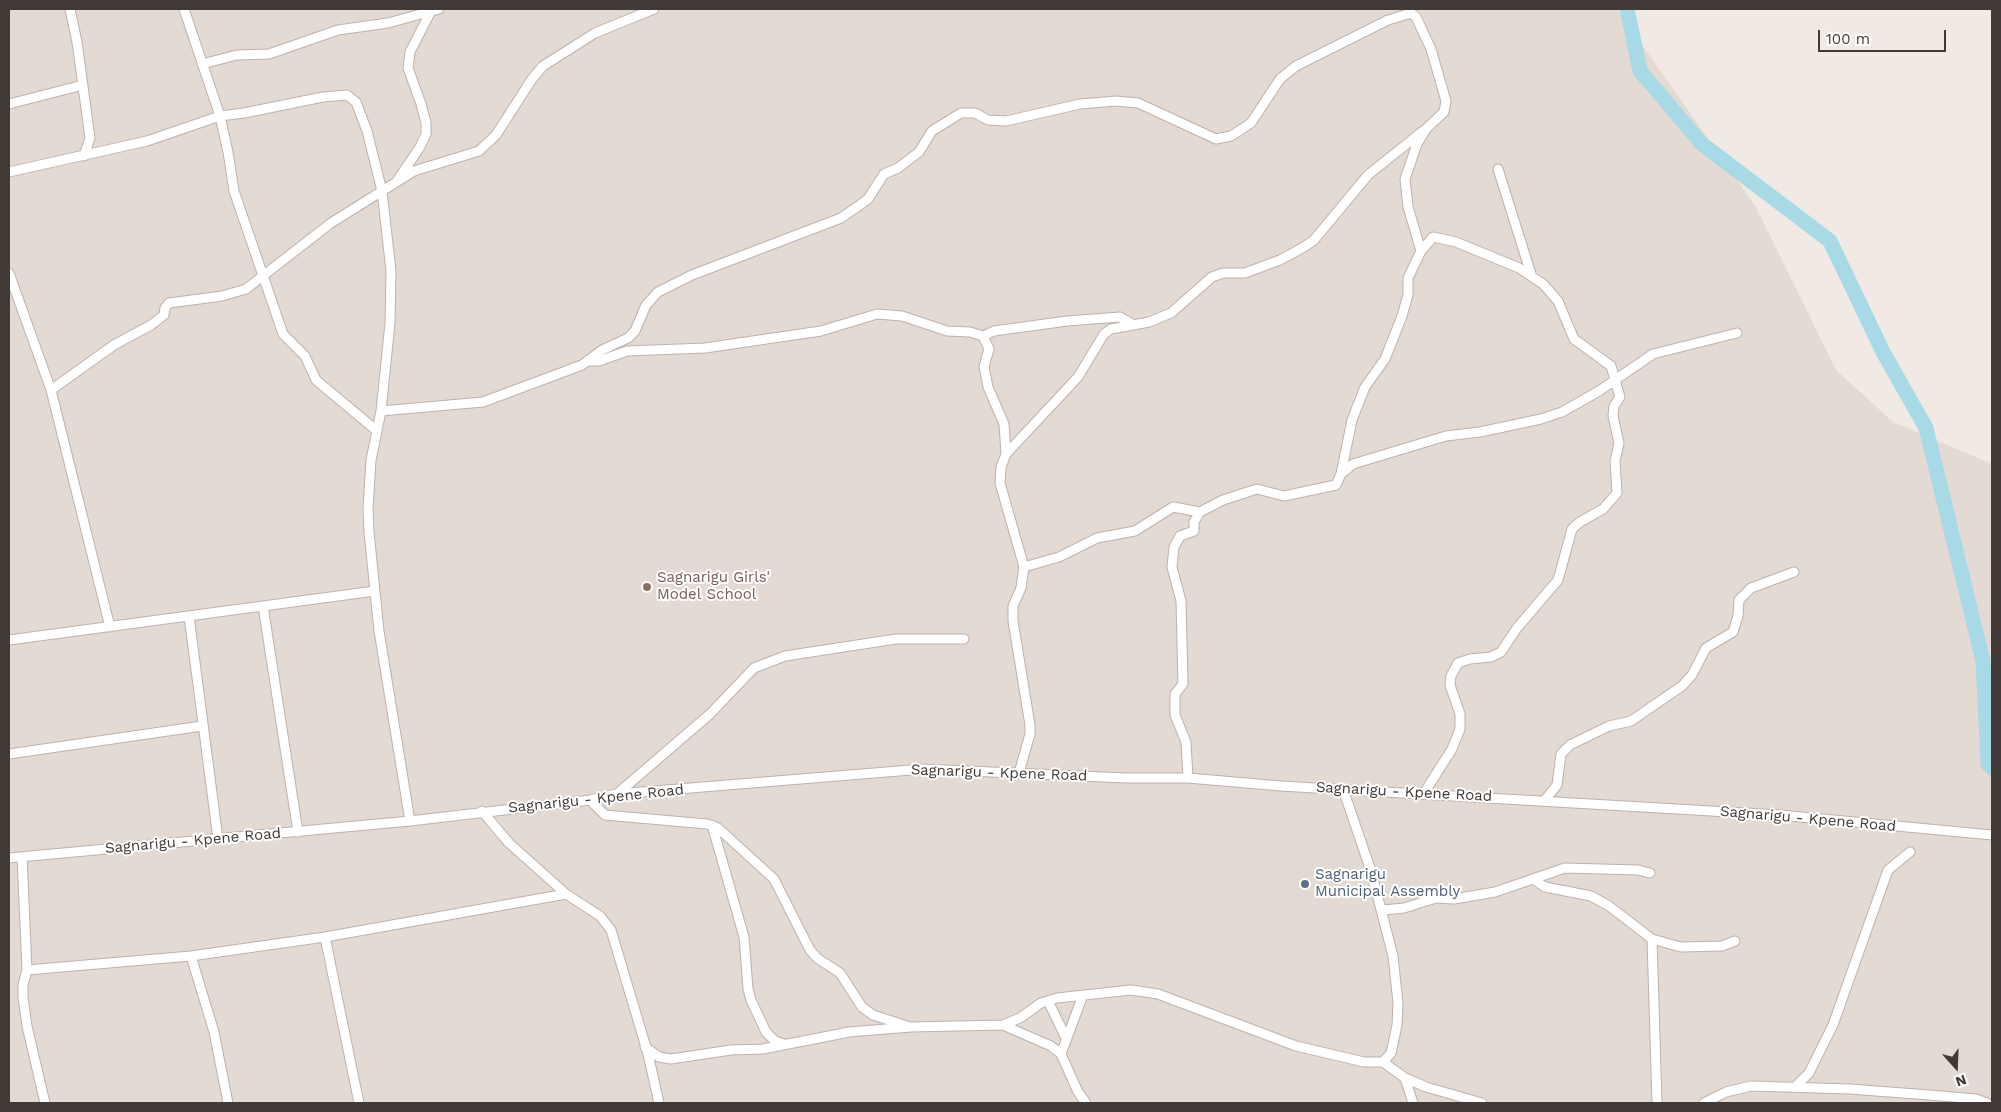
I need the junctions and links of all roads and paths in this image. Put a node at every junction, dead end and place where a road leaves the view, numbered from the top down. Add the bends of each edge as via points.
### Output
1 (70, 9) edge
2 (184, 9) edge
3 (439, 9) edge
4 (654, 9) edge
5 (430, 13) junction
6 (202, 64) junction
7 (83, 85) junction
8 (9, 104) edge
9 (220, 116) junction
10 (1426, 129) junction
11 (84, 156) junction
12 (1498, 169) dead end
13 (9, 172) edge
14 (396, 182) junction
15 (382, 191) junction
16 (1421, 251) junction
17 (9, 273) edge
18 (1531, 274) junction
19 (262, 277) junction
20 (1132, 324) junction
21 (1737, 333) dead end
22 (983, 336) junction
23 (587, 362) junction
24 (1616, 379) junction
25 (50, 390) junction
26 (381, 411) junction
27 (377, 430) junction
28 (1006, 454) junction
29 (1341, 474) junction
30 (1200, 512) junction
31 (1024, 567) junction
32 (1794, 572) dead end
33 (375, 591) junction
34 (263, 606) junction
35 (189, 616) junction
36 (110, 627) junction
37 (964, 639) dead end
38 (9, 640) edge
39 (202, 726) junction
40 (9, 754) edge
41 (1019, 773) junction
42 (1188, 778) junction
43 (1343, 789) junction
44 (1424, 793) junction
45 (617, 794) junction
46 (590, 800) junction
47 (1544, 800) junction
48 (482, 811) junction
49 (410, 820) junction
50 (712, 825) junction
51 (298, 832) junction
52 (1992, 835) edge
53 (218, 839) junction
54 (1910, 852) dead end
55 (22, 857) junction
56 (9, 858) edge
57 (1650, 873) dead end
58 (1534, 879) junction
59 (566, 894) junction
60 (1383, 910) junction
61 (325, 937) junction
62 (1652, 939) junction
63 (1735, 941) dead end
64 (191, 956) junction
65 (27, 970) junction
66 (1083, 995) junction
67 (1048, 1001) junction
68 (1003, 1026) junction
69 (911, 1027) junction
70 (1066, 1038) junction
71 (785, 1044) junction
72 (646, 1047) junction
73 (1061, 1054) junction
74 (1383, 1062) junction
75 (1405, 1078) junction
76 (1795, 1087) junction
77 (45, 1103) edge
78 (228, 1103) edge
79 (359, 1103) edge
80 (659, 1103) edge
81 (1086, 1103) edge
82 (1413, 1103) edge
83 (1482, 1103) edge
84 (1657, 1103) edge
85 (1704, 1103) edge
86 (1987, 1103) edge

1 - 7 street
2 - 6 street
3 - 5 street
4 - 14 street via 595,33 543,66 496,135 479,151 414,171
5 - 6 street via 338,30 269,54 237,55
5 - 14 street via 410,52 408,68 421,104 426,134
6 - 9 street
7 - 8 street
7 - 11 street via 90,138
9 - 11 street via 147,141
9 - 15 street via 347,95 359,108
9 - 19 street via 234,191
10 - 16 street via 1405,179 1408,207
10 - 20 street via 1368,175 1304,248 1245,273 1223,273 1212,277 1171,313 1149,322
10 - 23 street via 1444,112 1446,102 1431,49 1416,17 1411,14 1381,23 1296,66 1280,78 1251,123 1231,136 1216,139 1138,103 1116,101 1080,104 1006,121 961,113 932,131 919,152 884,174 868,199 841,218 692,275 658,292 646,305 635,331 628,338 602,350
11 - 13 street
12 - 18 street
14 - 15 street
15 - 19 street via 331,223
15 - 26 street via 391,271 390,323
16 - 18 street via 1433,237 1442,238
16 - 29 street via 1408,278 1406,302 1385,359 1365,388 1352,420
17 - 25 street
18 - 24 street via 1554,294 1574,339 1611,366
19 - 25 street via 238,292 169,303 164,316 108,348
19 - 27 street via 283,334 305,356 316,380
20 - 22 street via 1120,317 1067,321 994,330
20 - 28 street via 1104,334 1078,377
21 - 24 street via 1653,354
22 - 23 street via 947,331 902,316 877,314 821,331 705,348 627,351
22 - 28 street via 989,350 984,367 988,388 1004,424
23 - 26 street via 483,402
24 - 29 street via 1562,412 1480,432 1446,436 1353,464
24 - 44 street via 1620,397 1614,406 1613,416 1619,443 1616,461 1618,493 1603,509 1572,529 1558,580 1516,628 1501,652 1458,663 1450,685 1460,714 1460,729 1452,749
25 - 36 street
26 - 27 street
27 - 33 street via 368,509
28 - 31 street via 1000,483
29 - 30 street via 1336,485 1325,489 1284,496 1258,489 1223,500
30 - 31 street via 1173,508 1135,531 1097,538 1060,557
30 - 42 street via 1194,522 1194,531 1180,536 1174,547 1172,567 1181,601 1183,684 1175,694 1175,715 1186,742
31 - 41 street via 1021,588 1013,606 1013,621 1030,734
32 - 47 street via 1751,588 1739,600 1733,632 1706,648 1692,675 1682,686 1631,721 1609,726 1570,745 1560,754 1557,785
33 - 34 street
33 - 49 street
34 - 35 street
34 - 51 street
35 - 36 street
35 - 39 street
36 - 38 street
37 - 45 street via 896,639 785,656 754,668 710,714
39 - 40 street
39 - 53 street
41 - 42 street, Sagnarigu - Kpene Road
41 - 45 street, Sagnarigu - Kpene Road via 923,769
42 - 43 street, Sagnarigu - Kpene Road
43 - 44 street, Sagnarigu - Kpene Road
43 - 60 street
44 - 47 street, Sagnarigu - Kpene Road
45 - 46 street, Sagnarigu - Kpene Road
46 - 48 street, Sagnarigu - Kpene Road
46 - 50 street via 605,815
47 - 52 street, Sagnarigu - Kpene Road via 1780,815
48 - 49 street, Sagnarigu - Kpene Road
48 - 59 street via 509,843
49 - 51 street, Sagnarigu - Kpene Road
50 - 69 street via 774,879 810,950 840,973 862,1008 873,1015
50 - 71 street via 744,937 748,989 769,1036
51 - 53 street, Sagnarigu - Kpene Road
53 - 55 street, Sagnarigu - Kpene Road
54 - 76 street via 1888,870 1832,1025 1809,1073
55 - 56 street, Sagnarigu - Kpene Road
55 - 65 street
57 - 58 street via 1565,868
58 - 60 street via 1494,892 1454,899 1436,898 1404,908
58 - 62 street via 1545,887 1591,896
59 - 61 street
59 - 72 street via 600,916 611,930
60 - 74 street via 1393,956 1398,1003 1391,1053
61 - 64 street
61 - 79 street
62 - 63 street via 1681,947 1722,946
62 - 84 street
64 - 65 street
64 - 78 street via 214,1032
65 - 77 street via 23,985 27,1026
66 - 67 street
66 - 70 street
66 - 74 street via 1131,990 1158,994 1296,1046 1364,1062
67 - 68 street
67 - 70 street
68 - 69 street
68 - 73 street via 1051,1046
69 - 71 street via 849,1032
70 - 73 street
71 - 72 street via 671,1059 659,1057
72 - 80 street
73 - 81 street
74 - 75 street
75 - 82 street
75 - 83 street
76 - 85 street via 1752,1086 1726,1092
76 - 86 street via 1929,1095

